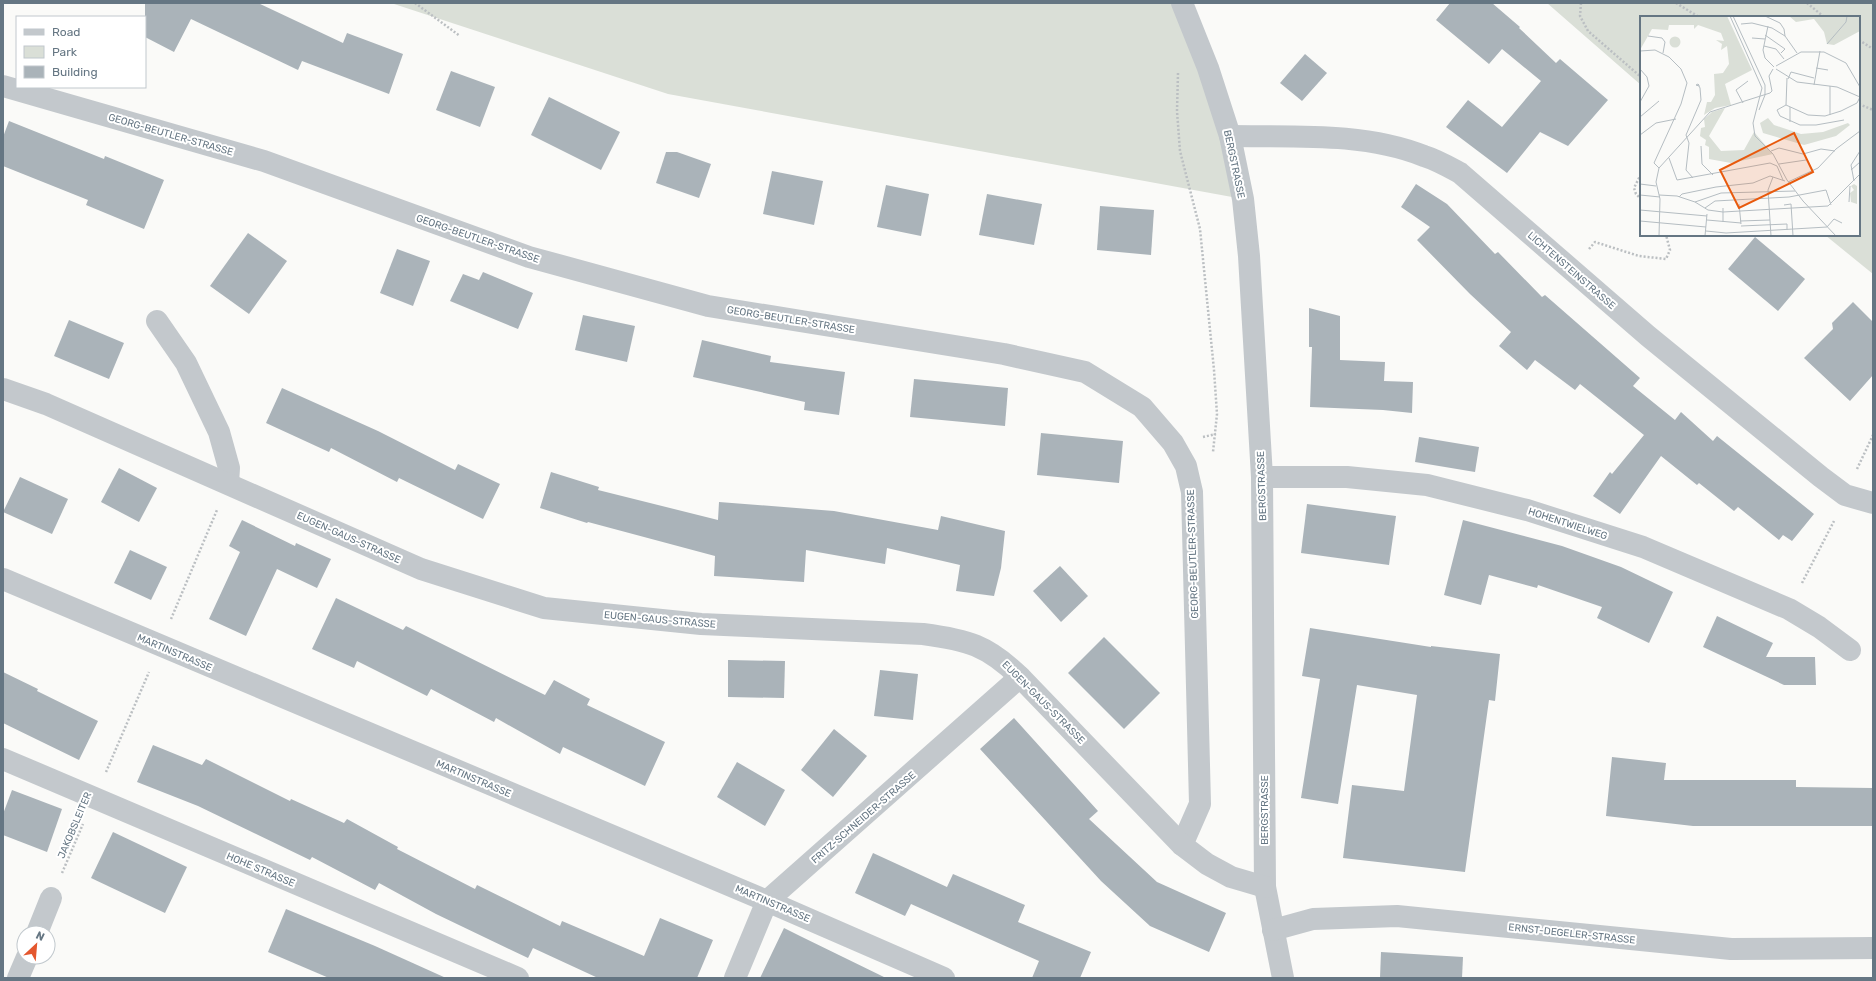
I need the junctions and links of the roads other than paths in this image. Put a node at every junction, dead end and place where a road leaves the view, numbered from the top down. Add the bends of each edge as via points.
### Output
1 (1182, 3) edge
2 (3, 86) edge
3 (1230, 136) junction
4 (157, 321) dead end
5 (3, 389) edge
6 (1262, 477) junction
7 (228, 483) junction
8 (1873, 503) edge
9 (3, 579) edge
10 (1850, 650) dead end
11 (1020, 677) junction
12 (3, 759) edge
13 (1182, 845) junction
14 (1265, 887) junction
15 (55, 889) road end
16 (767, 901) junction
17 (40, 925) edge
18 (1273, 930) junction
19 (1873, 948) edge
20 (24, 965) edge
21 (18, 978) edge
22 (518, 978) edge
23 (735, 978) edge
24 (944, 978) edge
25 (1283, 978) edge

1 - 3 street, BERGSTRASSE via 1208,68
2 - 13 street, GEORG-BEUTLER-STRASSE via 264,161 537,259 708,306 1004,354 1085,372 1142,407 1173,443 1186,466 1192,492 1200,804
3 - 6 street, BERGSTRASSE via 1243,199 1249,256
3 - 8 street, LICHTENSTEINSTRASSE via 1329,138 1385,144 1425,156 1460,174 1648,336 1821,477 1845,495
4 - 7 street via 186,363 216,426 229,468
5 - 7 street, EUGEN-GAUS-STRASSE via 46,404
6 - 10 street, HOHENTWIELWEG via 1346,477 1435,486 1527,510 1643,547 1789,609
6 - 14 street, BERGSTRASSE
7 - 11 street, EUGEN-GAUS-STRASSE via 421,569 544,608 701,624 923,634 956,638 987,650
9 - 16 street, MARTINSTRASSE
11 - 13 street, EUGEN-GAUS-STRASSE
11 - 16 street, FRITZ-SCHNEIDER-STRASSE
12 - 22 street, HOHE STRASSE
13 - 14 street, EUGEN-GAUS-STRASSE via 1207,864 1231,877
14 - 18 street, BERGSTRASSE
15 - 17 street
16 - 23 street, FRITZ-SCHNEIDER-STRASSE
16 - 24 street, MARTINSTRASSE
18 - 19 street, ERNST-DEGELER-STRASSE via 1313,919 1397,916 1731,949
18 - 25 street, BERGSTRASSE
20 - 21 street

